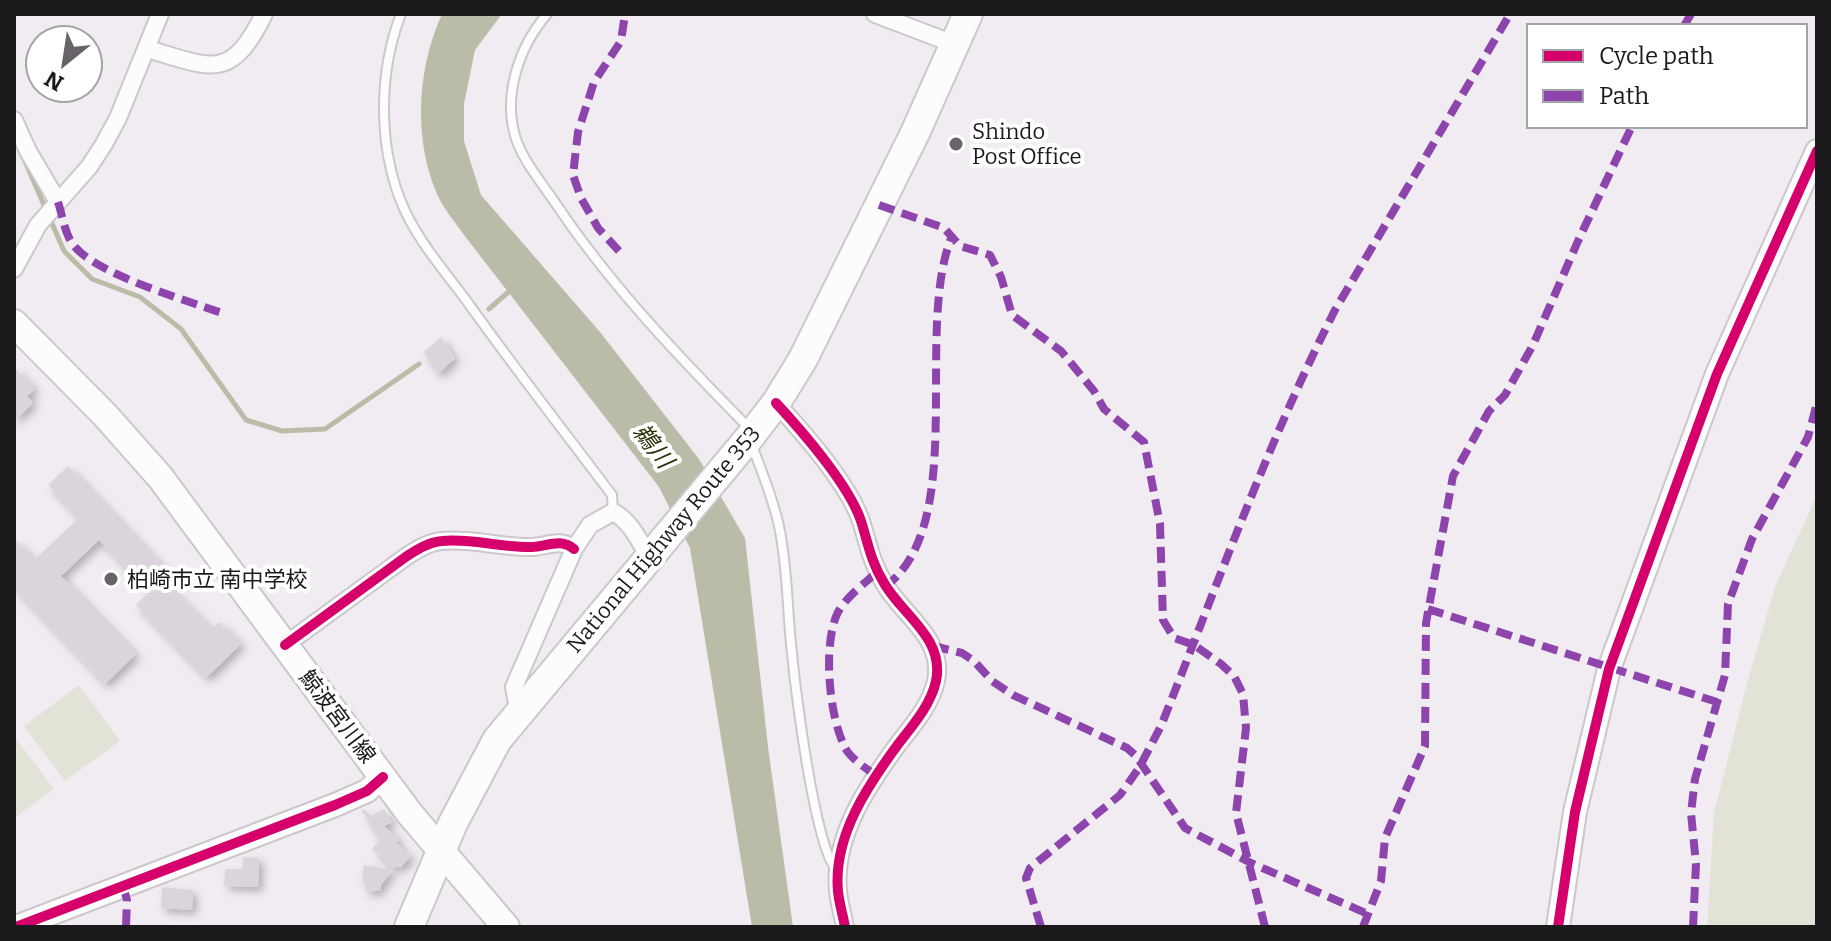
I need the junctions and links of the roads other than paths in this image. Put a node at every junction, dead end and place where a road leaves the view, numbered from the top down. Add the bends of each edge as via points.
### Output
1 (160, 14) edge
2 (264, 14) edge
3 (401, 14) edge
4 (547, 14) edge
5 (875, 14) edge
6 (968, 14) edge
7 (954, 44) junction
8 (147, 49) junction
9 (14, 120) edge
10 (1817, 151) edge
11 (55, 206) junction
12 (14, 269) edge
13 (14, 323) edge
14 (776, 403) junction
15 (749, 437) junction
16 (613, 512) junction
17 (574, 549) junction
18 (652, 553) junction
19 (285, 645) junction
20 (521, 709) junction
21 (383, 777) junction
22 (440, 852) junction
23 (838, 871) junction
24 (16, 927) edge
25 (409, 927) edge
26 (506, 927) edge
27 (845, 927) edge
28 (1558, 927) edge

1 - 8 street
2 - 8 street via 249,44 226,63 208,66
3 - 16 lane via 390,52 384,125 392,177 407,216 612,495
4 - 15 lane via 522,55 511,96 523,155 622,293
5 - 7 street
6 - 7 highway, National Highway Route 353
7 - 14 highway, National Highway Route 353 via 893,178
8 - 11 street via 104,144
9 - 11 street
10 - 28 street via 1717,374 1609,669 1575,812
11 - 12 street
13 - 19 main road, 鯨波宮川線 via 160,477
14 - 15 highway, National Highway Route 353
14 - 23 street via 829,467 860,519 881,579 936,657 933,691 875,775 849,825
15 - 18 highway, National Highway Route 353
15 - 23 lane via 779,524 801,725 827,858
16 - 17 street via 590,525
16 - 18 street
17 - 19 street via 557,542 532,547 439,541 419,548
17 - 20 street via 514,687
18 - 20 highway, National Highway Route 353
19 - 21 main road, 鯨波宮川線
20 - 22 highway, National Highway Route 353 via 487,758
21 - 22 main road, 鯨波宮川線
21 - 24 street via 367,791 335,805
22 - 25 highway, National Highway Route 353
22 - 26 main road, 鯨波宮川線
23 - 27 street

